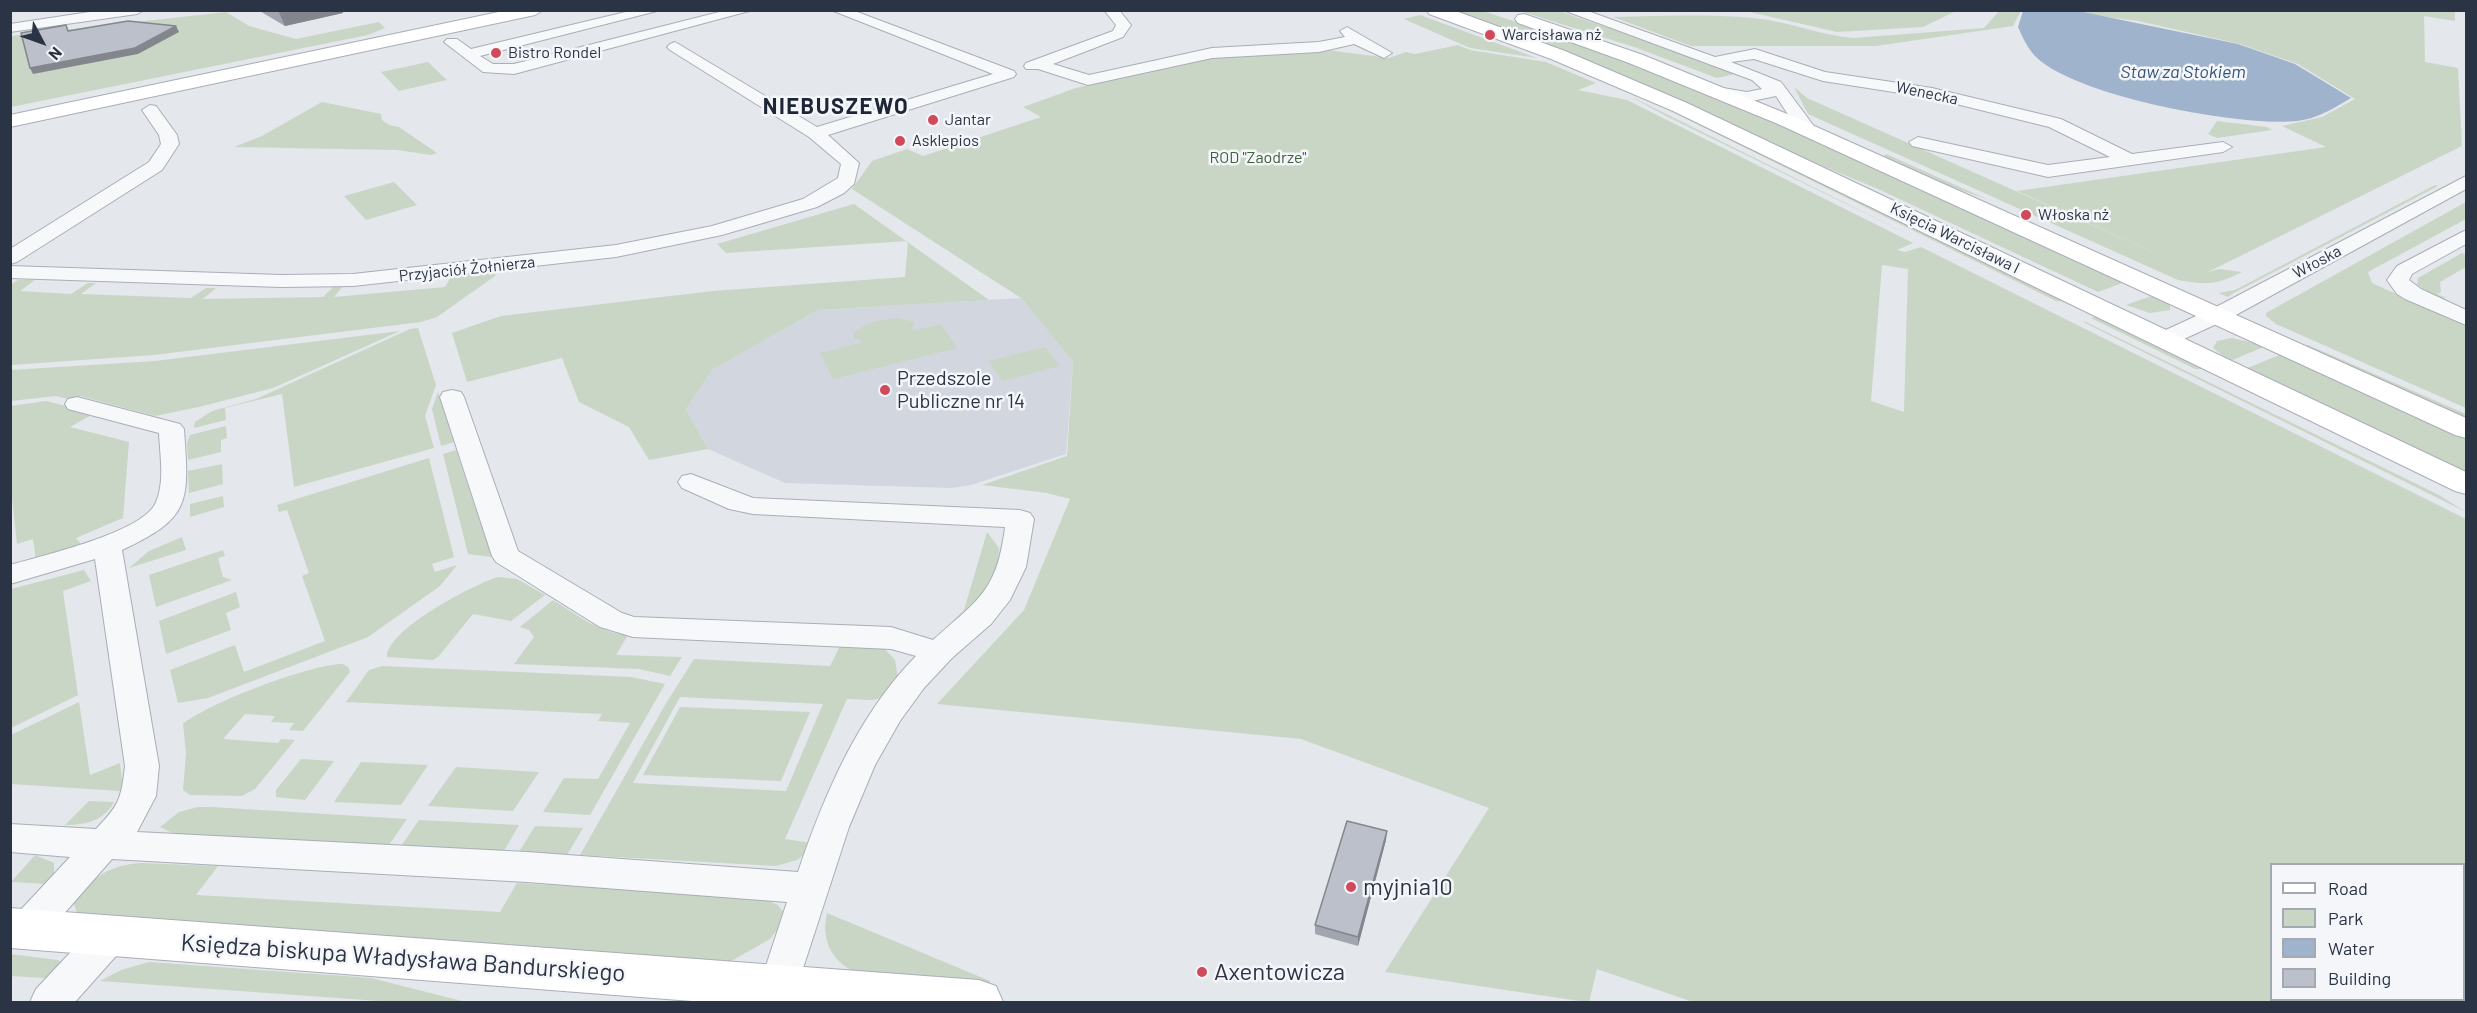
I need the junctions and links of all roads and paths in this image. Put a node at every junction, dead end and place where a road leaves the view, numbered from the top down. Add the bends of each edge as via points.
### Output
1 (138, 10) edge
2 (492, 10) edge
3 (536, 10) edge
4 (654, 10) edge
5 (746, 10) edge
6 (838, 10) edge
7 (1112, 10) edge
8 (1435, 10) edge
9 (1496, 10) edge
10 (1570, 10) edge
11 (10, 28) edge
12 (452, 42) dead end
13 (675, 47) dead end
14 (1384, 53) dead end
15 (468, 54) junction
16 (1717, 61) junction
17 (1038, 64) junction
18 (1008, 74) junction
19 (1752, 74) junction
20 (1723, 93) junction
21 (150, 110) dead end
22 (10, 111) edge
23 (10, 122) edge
24 (1807, 129) junction
25 (815, 134) junction
26 (1918, 142) dead end
27 (2223, 147) dead end
28 (2130, 160) junction
29 (2466, 182) edge
30 (2466, 236) edge
31 (10, 258) edge
32 (10, 272) edge
33 (2217, 316) junction
34 (2466, 318) edge
35 (2165, 339) junction
36 (452, 397) dead end
37 (77, 404) dead end
38 (2466, 429) edge
39 (692, 482) dead end
40 (2466, 484) edge
41 (107, 546) junction
42 (10, 575) edge
43 (939, 652) junction
44 (10, 838) edge
45 (105, 844) junction
46 (812, 888) junction
47 (19, 929) edge
48 (111, 935) junction
49 (779, 987) junction
50 (50, 1002) edge
51 (979, 1002) edge

1 - 11 street
2 - 22 street
3 - 23 street
4 - 15 street
5 - 15 street via 514,69 489,69
6 - 18 street
7 - 17 street via 1124,25 1118,34
8 - 35 street, Księcia Warcisława I via 1670,102
9 - 20 street, Księcia Warcisława I
10 - 16 street
12 - 15 street
13 - 25 street, Przyjaciół Żołnierza
14 - 17 street via 1352,35 1319,47 1212,53 1088,80
16 - 19 street
16 - 28 street, Wenecka via 1755,54 1827,77 1944,96 2055,123
17 - 18 street
18 - 25 street
19 - 20 street via 1768,84 1771,92 1747,97
19 - 24 street via 1778,87
20 - 24 street, Księcia Warcisława I
21 - 31 street via 170,144 156,166
24 - 33 street, Księcia Warcisława I
25 - 32 street, Przyjaciół Żołnierza via 850,163 847,180 837,189 795,208 664,243 353,280
26 - 28 street via 2036,170
27 - 28 street
29 - 33 street, Włoska
30 - 34 street via 2404,270 2398,280 2413,294
33 - 35 street, Włoska
33 - 38 street, Księcia Warcisława I
35 - 40 street, Księcia Warcisława I
36 - 43 street via 506,556 611,620 633,627 891,638
37 - 41 street via 171,429 174,496 168,510 154,524
39 - 43 street via 753,506 1020,519 1017,550 999,596
41 - 42 street
41 - 45 street, Księdza biskupa Władysława Bandurskiego via 142,782 126,820
43 - 46 street via 908,687 874,737 852,781
44 - 45 street
45 - 46 street via 527,867
45 - 47 street, Księdza biskupa Władysława Bandurskiego
46 - 49 street
47 - 48 street, Księdza biskupa Władysława Bandurskiego
48 - 49 street, Księdza biskupa Władysława Bandurskiego
48 - 50 street
49 - 51 street, Księdza biskupa Władysława Bandurskiego

